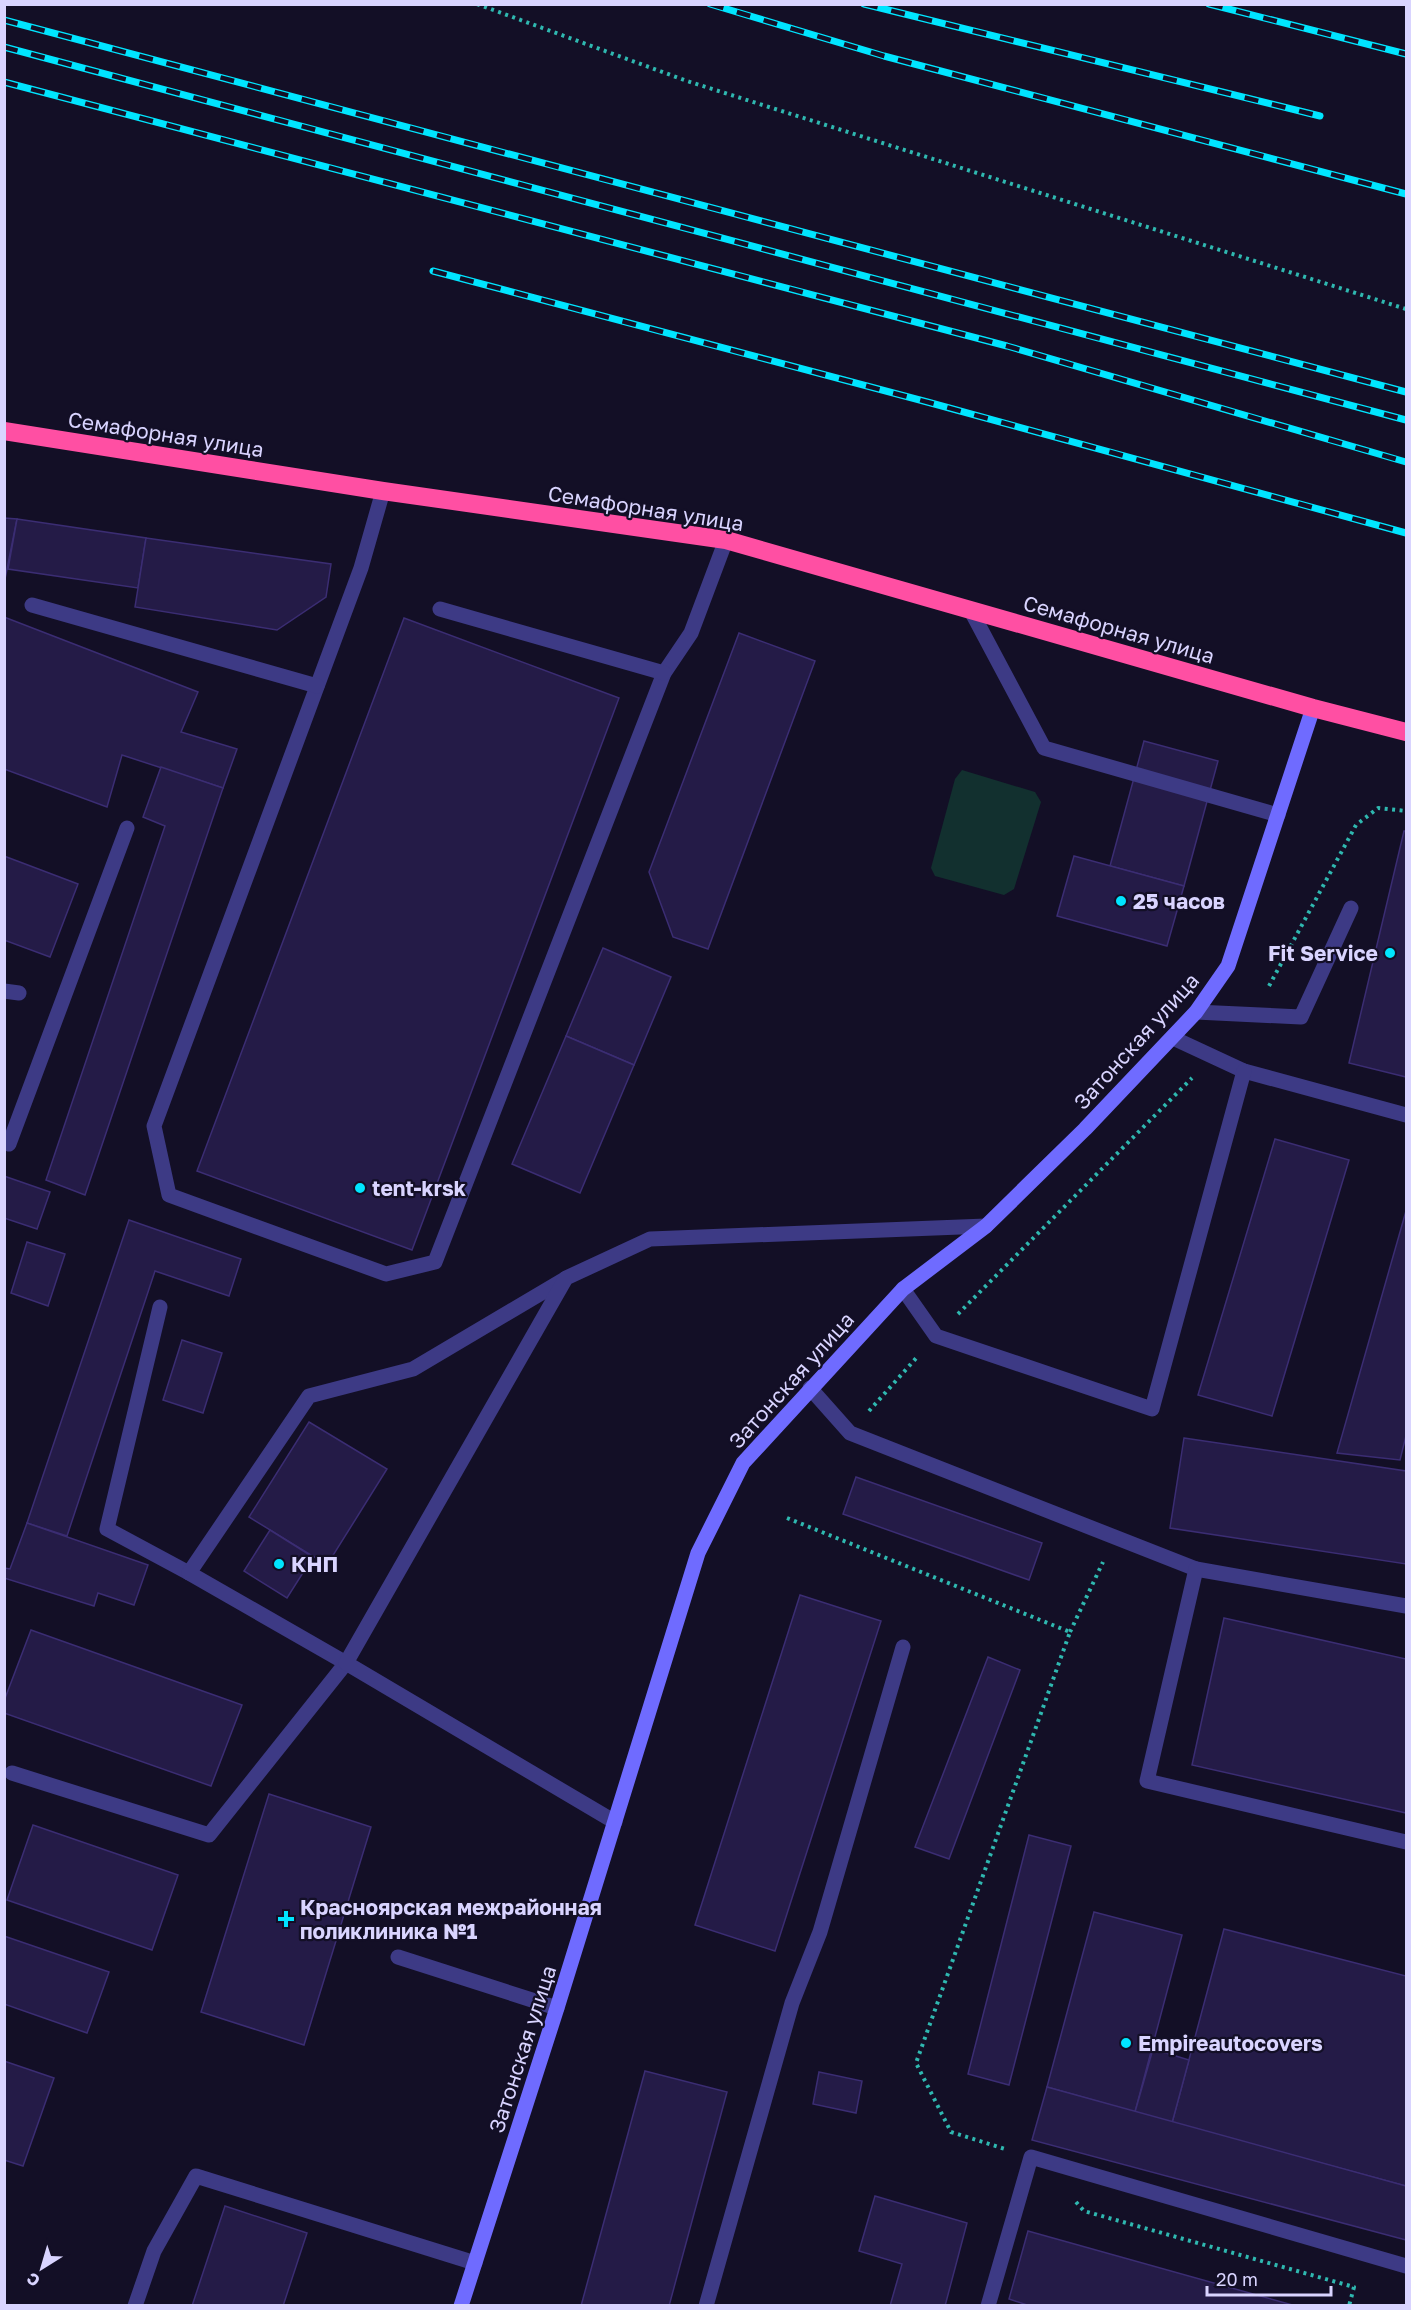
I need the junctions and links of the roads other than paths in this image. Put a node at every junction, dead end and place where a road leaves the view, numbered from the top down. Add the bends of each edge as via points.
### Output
1 (4, 431) edge
2 (383, 491) junction
3 (726, 540) junction
4 (32, 605) dead end
5 (440, 609) dead end
6 (970, 609) junction
7 (664, 673) junction
8 (317, 686) junction
9 (1313, 708) junction
10 (1407, 732) edge
11 (1278, 815) junction
12 (126, 828) dead end
13 (1351, 908) dead end
14 (1196, 1012) junction
15 (1173, 1038) junction
16 (1244, 1071) junction
17 (1407, 1115) edge
18 (4, 1143) edge
19 (986, 1226) junction
20 (566, 1278) junction
21 (903, 1289) junction
22 (160, 1307) dead end
23 (810, 1388) junction
24 (1196, 1569) junction
25 (189, 1573) junction
26 (1407, 1606) edge
27 (903, 1647) dead end
28 (346, 1663) junction
29 (12, 1773) dead end
30 (615, 1822) junction
31 (1407, 1842) edge
32 (398, 1957) dead end
33 (557, 2008) junction
34 (475, 2263) junction
35 (1407, 2266) edge
36 (135, 2306) edge
37 (461, 2306) edge
38 (706, 2306) edge
39 (988, 2306) edge

1 - 2 highway, Семафорная улица
2 - 3 highway, Семафорная улица
2 - 8 lane via 361,568
3 - 6 highway, Семафорная улица
3 - 7 lane via 691,633
4 - 8 lane
5 - 7 lane
6 - 9 highway, Семафорная улица
6 - 11 lane via 1044,748
7 - 8 lane via 435,1262 386,1274 169,1195 154,1126
9 - 10 highway, Семафорная улица
9 - 11 main road, Затонская улица
11 - 14 main road, Затонская улица via 1228,966
12 - 18 lane via 9,1144
13 - 14 lane via 1301,1017
14 - 15 main road, Затонская улица
15 - 16 lane
15 - 19 main road, Затонская улица
16 - 17 lane
16 - 21 lane via 1152,1409 936,1336
19 - 20 lane via 650,1239
19 - 21 main road, Затонская улица
20 - 25 lane via 413,1369 309,1396
20 - 28 lane
21 - 23 main road, Затонская улица
22 - 25 lane via 106,1528
23 - 24 lane via 850,1433
23 - 30 main road, Затонская улица via 743,1463 698,1553
24 - 26 lane
24 - 31 lane via 1146,1782
25 - 28 lane
27 - 38 lane via 820,1932 792,2004
28 - 29 lane via 209,1835
28 - 30 lane
30 - 33 main road, Затонская улица
32 - 33 lane
33 - 34 main road, Затонская улица
34 - 36 lane via 196,2175 153,2251
34 - 37 main road, Затонская улица
35 - 39 lane via 1031,2157

